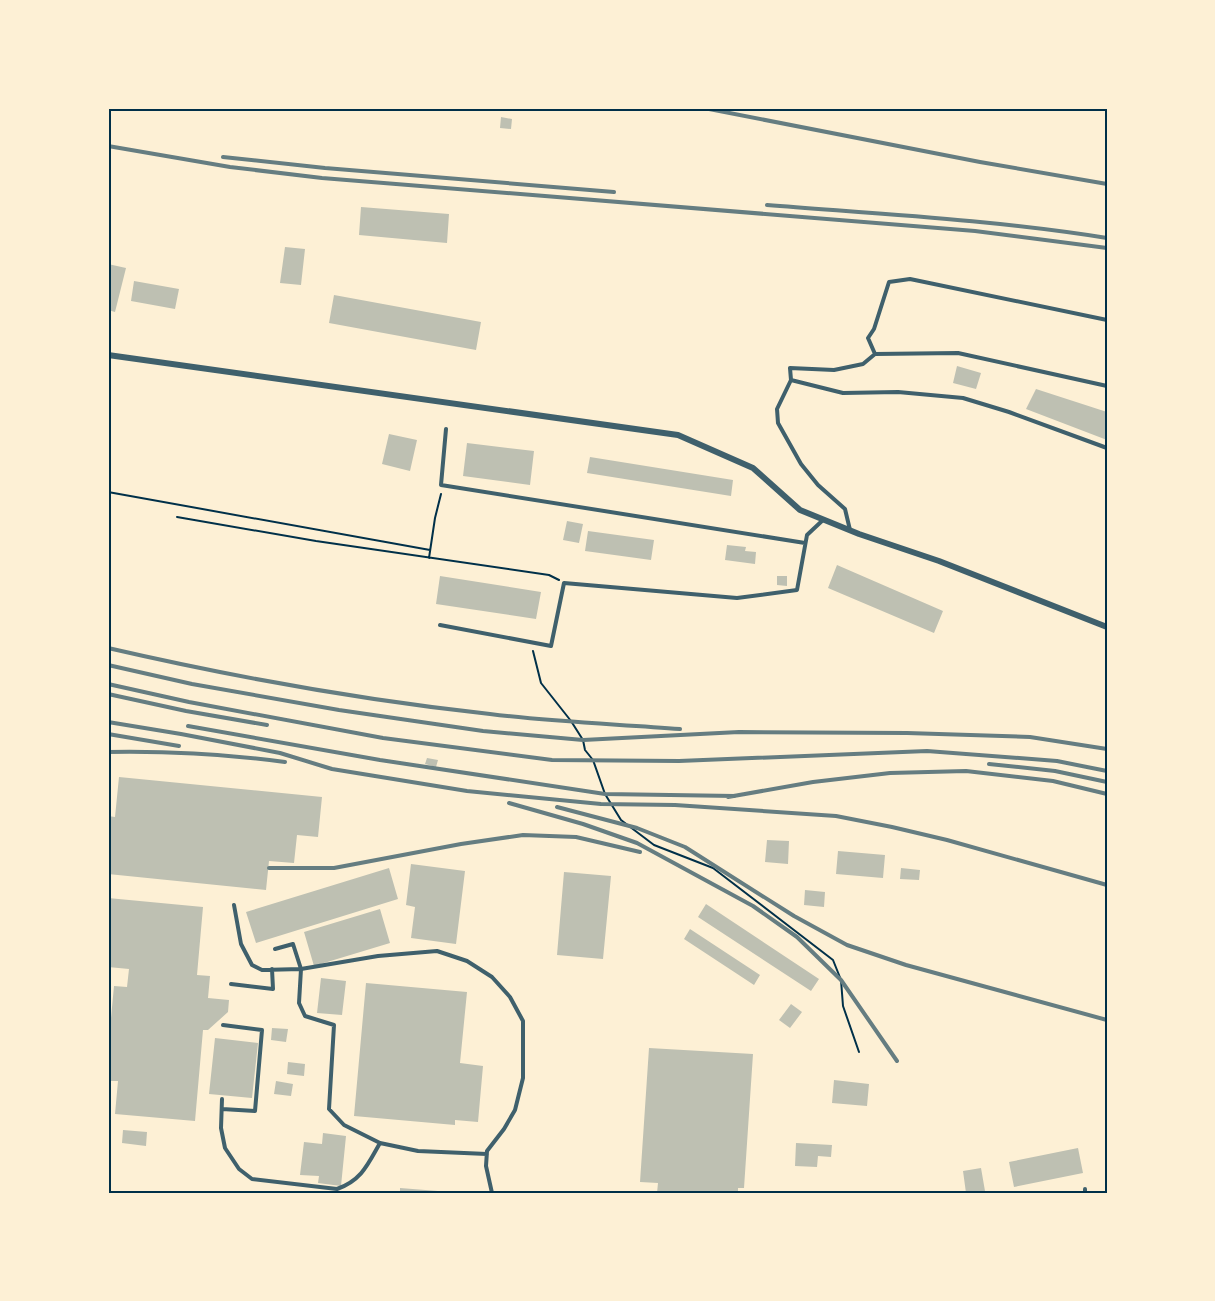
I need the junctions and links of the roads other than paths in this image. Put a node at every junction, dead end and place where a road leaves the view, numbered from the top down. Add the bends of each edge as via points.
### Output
1 (1107, 320) edge
2 (875, 354) junction
3 (108, 355) edge
4 (791, 380) junction
5 (1107, 386) edge
6 (446, 429) dead end
7 (1107, 448) edge
8 (824, 520) junction
9 (850, 530) junction
10 (805, 543) junction
11 (440, 625) dead end
12 (1107, 627) edge
13 (234, 905) dead end
14 (275, 949) dead end
15 (272, 969) junction
16 (301, 969) junction
17 (231, 984) dead end
18 (223, 1025) dead end
19 (222, 1100) dead end
20 (222, 1109) junction
21 (380, 1143) junction
22 (487, 1154) junction
23 (492, 1193) edge

1 - 2 lane via 910,279 889,282 868,338
2 - 4 lane via 863,364 834,370 790,368
2 - 5 lane via 958,352
3 - 8 street via 678,435 753,468 800,510
4 - 7 lane via 843,393 898,392 963,398
4 - 9 lane via 777,409 778,423 801,464 845,509
6 - 10 lane via 441,485
8 - 9 street
8 - 10 lane via 807,535
9 - 12 street
10 - 11 lane via 797,590 737,598 564,583 551,646
13 - 15 lane via 241,944 252,965
14 - 16 lane via 293,944
15 - 16 lane
15 - 17 lane via 273,989
16 - 21 lane via 299,1003 305,1016 334,1025 329,1109 345,1125
16 - 22 lane via 436,951 467,961 492,977 523,1021 523,1078 515,1110
18 - 20 lane via 262,1030 255,1112
19 - 20 lane
20 - 21 lane via 225,1148 239,1169 252,1179 337,1189 363,1173
21 - 22 lane via 418,1151
22 - 23 lane

